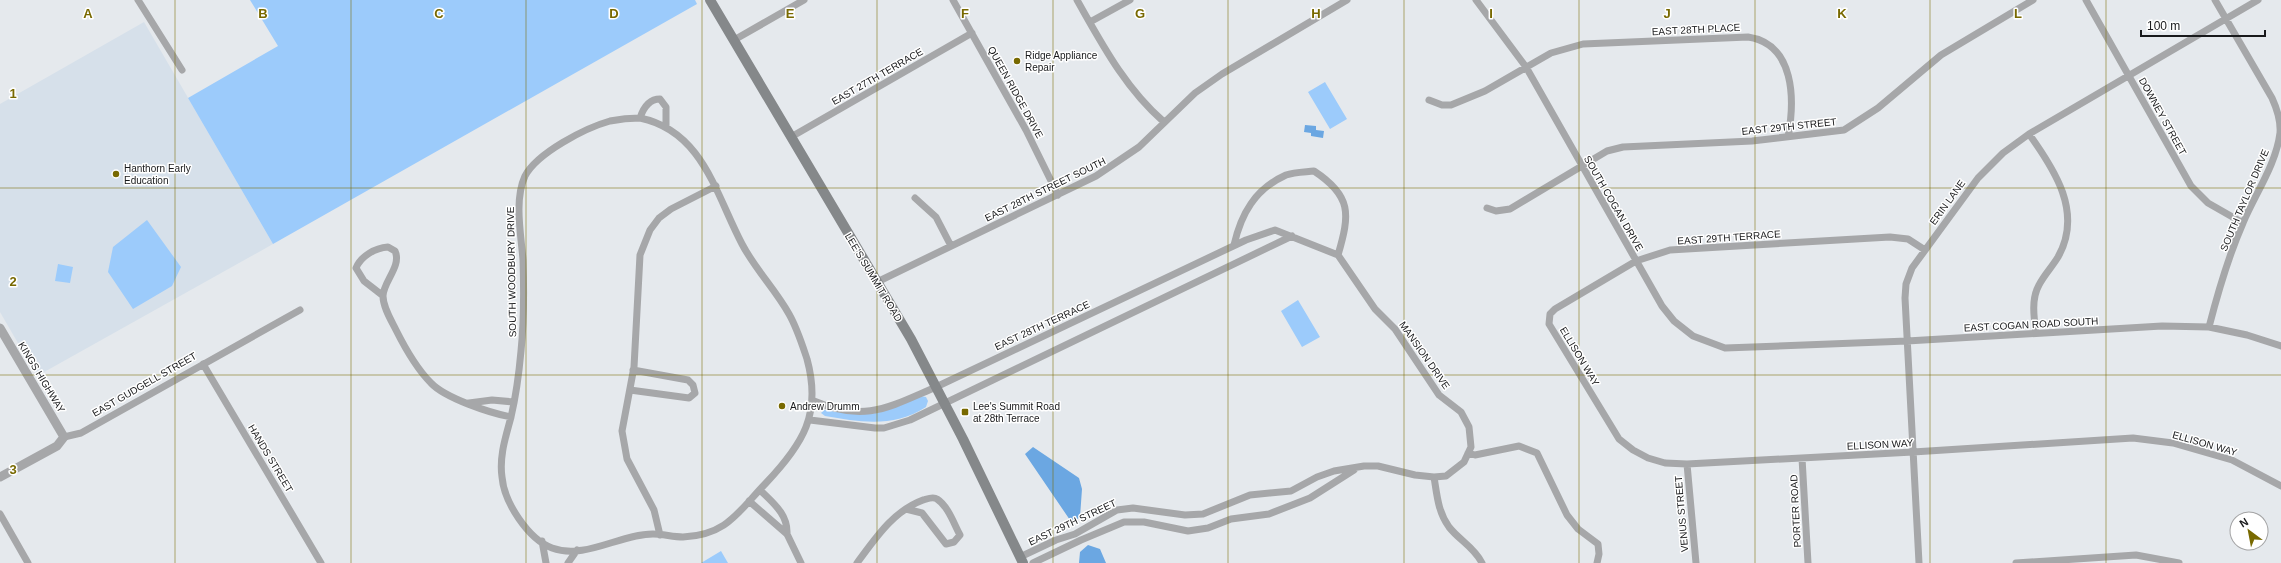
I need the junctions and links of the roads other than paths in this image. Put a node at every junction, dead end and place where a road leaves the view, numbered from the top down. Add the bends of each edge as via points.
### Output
1 (138, 0) edge
2 (710, 0) edge
3 (804, 0) edge
4 (954, 0) edge
5 (1077, 0) edge
6 (1130, 0) edge
7 (1347, 0) edge
8 (1476, 0) edge
9 (2033, 0) edge
10 (2086, 0) edge
11 (2215, 0) edge
12 (2258, 0) edge
13 (2225, 19) junction
14 (1090, 22) junction
15 (972, 33) junction
16 (734, 40) junction
17 (1526, 67) junction
18 (182, 70) dead end
19 (2129, 75) junction
20 (1429, 100) dead end
21 (640, 118) junction
22 (1164, 122) junction
23 (666, 126) junction
24 (2028, 134) junction
25 (791, 137) junction
26 (1788, 138) junction
27 (1581, 166) junction
28 (716, 186) junction
29 (1058, 195) junction
30 (915, 198) dead end
31 (1487, 208) dead end
32 (2243, 223) junction
33 (1292, 236) junction
34 (1234, 245) junction
35 (951, 246) junction
36 (1925, 250) junction
37 (1338, 255) junction
38 (1636, 261) junction
39 (877, 282) junction
40 (382, 295) junction
41 (300, 310) dead end
42 (1550, 317) joint
43 (2209, 327) junction
44 (0, 328) edge
45 (2036, 334) junction
46 (1907, 340) junction
47 (1780, 346) joint
48 (2281, 346) edge
49 (203, 364) junction
50 (633, 370) junction
51 (936, 387) junction
52 (630, 390) junction
53 (814, 401) junction
54 (469, 402) junction
55 (514, 402) junction
56 (944, 402) junction
57 (511, 416) junction
58 (810, 420) junction
59 (64, 437) junction
60 (1913, 452) junction
61 (1468, 454) junction
62 (1802, 458) junction
63 (1687, 464) junction
64 (1364, 466) junction
65 (0, 476) edge
66 (1434, 477) junction
67 (2281, 486) edge
68 (760, 490) junction
69 (749, 501) junction
70 (906, 509) junction
71 (0, 514) edge
72 (660, 534) junction
73 (787, 534) junction
74 (542, 541) junction
75 (576, 550) junction
76 (1022, 560) edge
77 (28, 563) edge
78 (321, 563) edge
79 (546, 563) edge
80 (568, 563) edge
81 (801, 563) edge
82 (857, 563) edge
83 (1033, 563) edge
84 (1482, 563) edge
85 (1597, 563) edge
86 (1696, 563) edge
87 (1808, 563) edge
88 (1919, 563) edge
89 (2016, 563) edge
90 (2179, 563) edge

1 - 18 street
2 - 16 main road, LEE'S SUMMIT ROAD
3 - 16 street
4 - 15 street, QUEEN RIDGE DRIVE
5 - 14 street
6 - 14 street
7 - 22 street, EAST 28TH STREET SOUTH via 1222,74 1195,93
8 - 17 street, SOUTH COGAN DRIVE
9 - 26 street, EAST 29TH STREET via 1941,55 1878,108 1850,127
10 - 19 street, DOWNEY STREET
11 - 13 street, SOUTH TAYLOR DRIVE
12 - 13 street, ERIN LANE
13 - 19 street, ERIN LANE
13 - 32 street, SOUTH TAYLOR DRIVE via 2272,98 2280,124 2276,151
14 - 22 street via 1123,78
15 - 25 street, EAST 27TH TERRACE
15 - 29 street, QUEEN RIDGE DRIVE via 1026,130
16 - 25 main road, LEE'S SUMMIT ROAD
17 - 20 street, EAST 28TH PLACE via 1485,91 1451,105
17 - 26 street, EAST 28TH PLACE via 1551,53 1584,44 1755,38 1775,49 1787,69 1792,103
17 - 27 street, SOUTH COGAN DRIVE
19 - 24 street, ERIN LANE
19 - 32 street, DOWNEY STREET via 2191,186 2208,203
21 - 23 street
21 - 23 street via 643,109 650,102 660,99 666,107
21 - 55 street, SOUTH WOODBURY DRIVE via 614,120 599,125 551,149 536,161 525,177 520,193 523,265 522,349
22 - 29 street, EAST 28TH STREET SOUTH via 1140,147 1117,164
23 - 28 street via 683,140 710,173
24 - 36 street, ERIN LANE via 2003,153 1978,178
24 - 45 street via 2046,157 2061,187 2068,217 2067,234 2062,248 2035,294
25 - 39 main road, LEE'S SUMMIT ROAD
26 - 27 street, EAST 29TH STREET via 1623,147 1607,151
27 - 31 street, EAST 29TH STREET via 1510,209 1496,211
27 - 38 street, SOUTH COGAN DRIVE
28 - 50 street via 671,209 650,230 640,255
28 - 53 street via 728,216 756,269 790,315 802,342 810,370
29 - 35 street, EAST 28TH STREET SOUTH
30 - 35 street via 936,217
32 - 43 street, SOUTH TAYLOR DRIVE via 2219,288
33 - 34 street, EAST 28TH TERRACE via 1275,230
33 - 37 street, EAST 28TH TERRACE
33 - 56 street
34 - 37 street via 1247,207 1265,190 1286,175 1314,171 1330,182 1344,202 1346,218
34 - 51 street, EAST 28TH TERRACE
35 - 39 street, EAST 28TH STREET SOUTH
36 - 38 street, EAST 29TH TERRACE via 1908,239 1890,236 1670,250
36 - 46 street, ERIN LANE via 1912,268 1906,284
37 - 61 street, MANSION DRIVE via 1374,309 1395,329 1439,396 1461,412 1469,427 1471,447
38 - 42 street, EAST 29TH TERRACE via 1555,309
38 - 47 street, SOUTH COGAN DRIVE via 1662,306 1674,321 1694,336 1725,348
39 - 51 main road, LEE'S SUMMIT ROAD
40 - 40 street via 398,258 395,251 388,247 373,251 360,259 356,268 364,281
40 - 54 street via 386,310 406,350 431,384
41 - 49 street, EAST GUDGELL STREET
42 - 63 street, ELLISON WAY via 1549,324 1619,439 1648,458 1665,463
43 - 45 street, EAST COGAN ROAD SOUTH via 2162,326
43 - 48 street, EAST COGAN ROAD SOUTH via 2247,334
44 - 59 street, KINGS HIGHWAY
45 - 46 street, EAST COGAN ROAD SOUTH
46 - 47 street, EAST COGAN ROAD SOUTH
46 - 60 street, ERIN LANE
49 - 59 street, EAST GUDGELL STREET via 81,433
49 - 78 street, HANDS STREET
50 - 52 street
50 - 52 street via 688,380 693,385 695,393 689,398
51 - 53 street, EAST 28TH TERRACE via 875,411 855,413
51 - 56 main road, LEE'S SUMMIT ROAD
52 - 72 street via 622,431 627,459 654,510
53 - 58 street
54 - 55 street
54 - 57 street via 482,410
55 - 57 street, SOUTH WOODBURY DRIVE
56 - 58 street via 910,420 884,428
56 - 76 main road, LEE'S SUMMIT ROAD
57 - 74 street, SOUTH WOODBURY DRIVE via 504,442 501,476 507,499 531,532
58 - 68 street via 796,448
59 - 65 street, EAST GUDGELL STREET via 57,446
60 - 62 street, ELLISON WAY
60 - 67 street, ELLISON WAY via 2132,438 2172,443 2232,460
60 - 88 street, ERIN LANE
61 - 66 street via 1464,462 1446,476
61 - 85 street via 1475,455 1519,446 1537,453 1567,515 1578,529 1598,544
62 - 63 street, ELLISON WAY
62 - 87 street, PORTER ROAD
63 - 86 street, VENUS STREET
64 - 66 street, EAST 29TH STREET via 1378,466
64 - 76 street, EAST 29TH STREET via 1317,476 1291,491 1250,495 1203,514 1185,515 1133,508 1117,510
64 - 83 street, EAST 29TH STREET via 1351,471 1310,498 1269,514 1231,519 1208,528 1188,531 1144,522 1124,522
66 - 84 street via 1439,510 1450,528 1472,548
68 - 69 street
68 - 73 street via 780,510 786,523
69 - 72 street via 723,528 706,535 680,537
69 - 73 street
70 - 70 street via 931,498 937,499 960,535 954,542 946,544 922,513
70 - 82 street via 883,529
71 - 77 street
72 - 75 street, SOUTH WOODBURY DRIVE via 626,538
73 - 81 street
74 - 75 street, SOUTH WOODBURY DRIVE via 550,547 565,551
74 - 79 street
75 - 80 street
89 - 90 street via 2136,555

